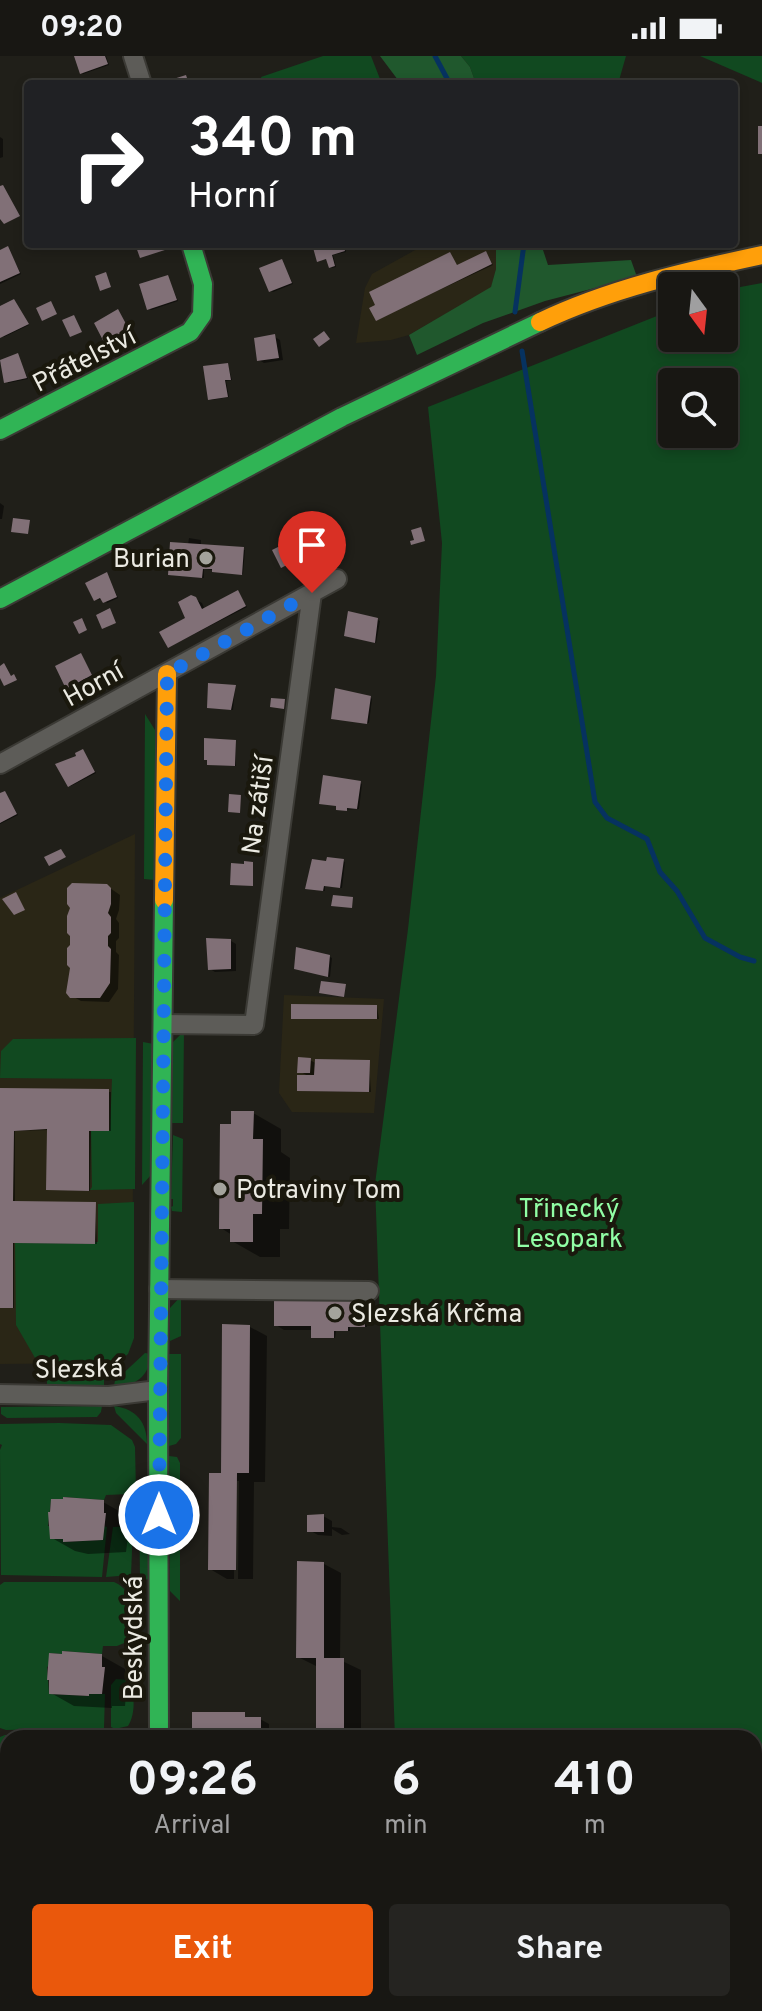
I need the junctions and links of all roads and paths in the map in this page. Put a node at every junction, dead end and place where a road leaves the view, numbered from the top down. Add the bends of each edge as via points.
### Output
1 (133, 56) edge
2 (141, 80) edge
3 (192, 248) edge
4 (762, 255) edge
5 (0, 430) edge
6 (337, 579) dead end
7 (312, 593) junction
8 (0, 599) edge
9 (167, 674) junction
10 (0, 764) edge
11 (163, 1024) junction
12 (159, 1289) junction
13 (369, 1291) dead end
14 (158, 1390) junction
15 (0, 1394) edge
16 (159, 1730) edge

1 - 2 street
3 - 5 street, Přátelství via 203,284 202,315 190,332
4 - 8 street via 667,278 557,314 342,417
6 - 7 street, Horní
7 - 9 street, Horní
7 - 11 street, Na zátiší via 254,1025
9 - 10 street, Horní
9 - 11 street, Beskydská
11 - 12 street, Beskydská
12 - 13 street
12 - 14 street, Beskydská
14 - 15 street, Slezská via 109,1396
14 - 16 street, Beskydská

